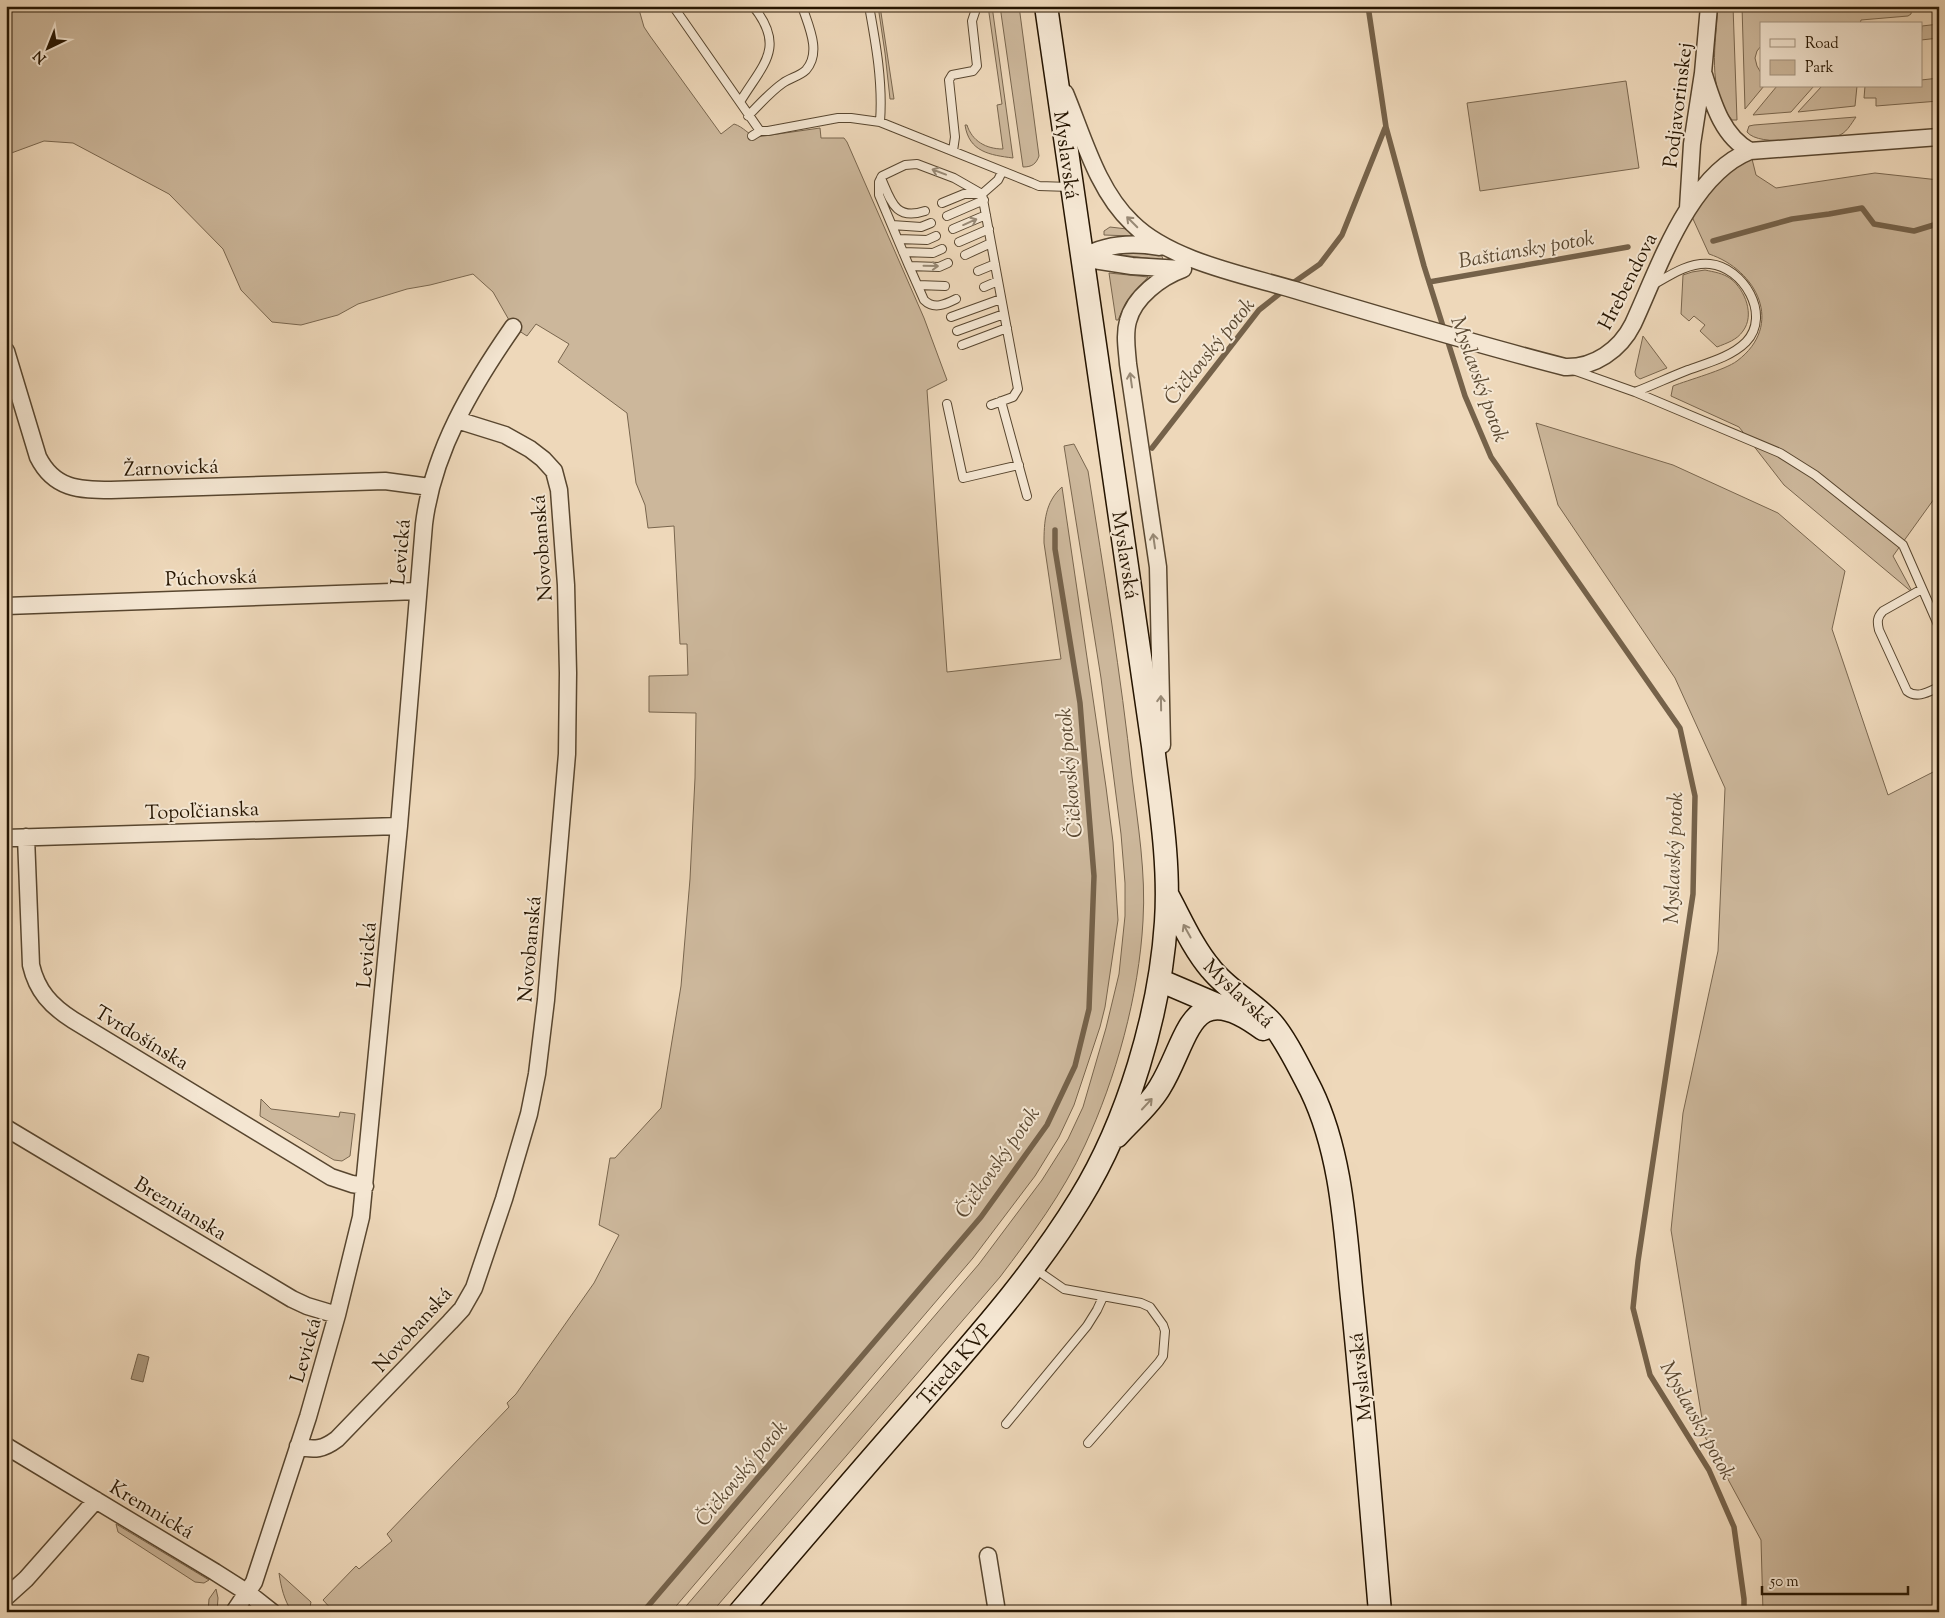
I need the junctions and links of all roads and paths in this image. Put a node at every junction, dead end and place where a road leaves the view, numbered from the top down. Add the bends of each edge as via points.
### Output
1 (673, 6) edge
2 (753, 6) edge
3 (802, 6) edge
4 (869, 6) edge
5 (977, 6) edge
6 (1046, 6) edge
7 (1709, 6) edge
8 (1056, 71) junction
9 (1703, 73) junction
10 (740, 102) junction
11 (748, 116) junction
12 (880, 122) junction
13 (760, 131) junction
14 (752, 136) dead end
15 (1939, 137) edge
16 (953, 151) junction
17 (1750, 151) junction
18 (1002, 172) junction
19 (881, 178) junction
20 (1072, 187) junction
21 (983, 197) junction
22 (942, 203) dead end
23 (1688, 208) junction
24 (925, 211) dead end
25 (986, 215) junction
26 (947, 216) dead end
27 (931, 223) dead end
28 (892, 225) junction
29 (989, 229) junction
30 (953, 230) dead end
31 (936, 236) dead end
32 (898, 239) junction
33 (959, 242) dead end
34 (991, 243) junction
35 (942, 249) dead end
36 (1171, 250) junction
37 (904, 252) junction
38 (964, 255) dead end
39 (1081, 258) junction
40 (948, 263) dead end
41 (995, 264) junction
42 (910, 266) junction
43 (1213, 266) junction
44 (1183, 269) junction
45 (978, 272) dead end
46 (998, 282) junction
47 (918, 285) junction
48 (945, 286) dead end
49 (1651, 286) junction
50 (984, 287) dead end
51 (956, 299) dead end
52 (1002, 299) junction
53 (1004, 314) junction
54 (951, 317) dead end
55 (513, 327) dead end
56 (1007, 328) junction
57 (957, 331) dead end
58 (962, 344) dead end
59 (6, 351) edge
60 (1565, 367) junction
61 (11, 388) edge
62 (1635, 392) junction
63 (1001, 401) junction
64 (947, 404) dead end
65 (990, 404) dead end
66 (457, 420) junction
67 (1019, 465) junction
68 (430, 487) junction
69 (1026, 496) dead end
70 (1922, 590) junction
71 (418, 591) junction
72 (6, 606) edge
73 (1939, 628) edge
74 (1939, 687) edge
75 (399, 826) junction
76 (26, 837) junction
77 (6, 838) edge
78 (1164, 840) junction
79 (1167, 895) junction
80 (1159, 980) junction
81 (1228, 1010) junction
82 (1295, 1062) junction
83 (6, 1128) edge
84 (1104, 1154) junction
85 (365, 1186) junction
86 (1034, 1267) junction
87 (1103, 1297) junction
88 (337, 1315) junction
89 (1006, 1424) dead end
90 (1088, 1443) dead end
91 (6, 1446) edge
92 (298, 1446) junction
93 (96, 1500) junction
94 (988, 1556) dead end
95 (248, 1593) junction
96 (6, 1597) edge
97 (234, 1612) edge
98 (272, 1612) edge
99 (740, 1612) edge
100 (997, 1612) edge
101 (1380, 1612) edge

1 - 10 lane
2 - 10 lane via 765,27 770,48 767,60
3 - 11 lane via 812,39 810,64 805,71 770,93
4 - 12 lane via 882,104
5 - 16 lane via 972,21 977,66 973,71 952,75 949,82 955,137
6 - 8 street, Myslavská
7 - 9 street, Podjavorinskej
8 - 20 street, Myslavská
36 -> 8 street via 1148,238 1119,209 1101,179
9 - 17 street via 1718,116 1730,134
9 - 23 street, Podjavorinskej via 1692,144
10 - 11 lane
11 - 13 lane
12 - 13 lane via 838,118
12 - 16 lane
13 - 14 lane
15 - 17 street, Hrebendova
16 - 18 lane
17 - 23 street, Hrebendova via 1719,170
18 - 20 lane via 1040,186
18 - 21 lane
21 -> 19 lane via 954,178 917,164 905,164
19 - 24 lane via 898,210 908,214
19 - 28 lane via 879,195
20 - 39 street, Myslavská
21 - 22 lane via 964,194
21 - 25 lane
21 - 26 lane
23 - 49 street, Hrebendova
25 - 29 lane
30 -> 25 lane
27 - 28 lane via 921,227
28 - 32 lane
29 - 33 lane
29 - 34 lane
31 - 32 lane via 927,240
32 - 37 lane
34 - 38 lane
34 - 41 lane
35 - 37 lane via 933,254
36 - 39 street via 1127,244 1098,249
36 - 43 street, Hrebendova
37 - 42 lane
39 - 44 street
39 - 78 street, Myslavská via 1144,675
42 -> 40 lane via 939,267
41 - 45 lane
41 - 46 lane
42 - 47 lane
43 - 44 street
43 - 60 street, Hrebendova
78 -> 44 street via 1158,567 1126,337 1128,320 1138,302 1159,282
46 - 50 lane
46 - 52 lane
47 - 48 lane
47 - 51 lane via 924,300 930,305 942,305
49 - 60 street, Hrebendova via 1618,346 1586,364
49 - 62 lane via 1677,270 1703,264 1720,266 1735,275 1750,293 1755,322 1748,340 1731,354
52 - 53 lane
52 - 54 lane
53 - 56 lane
53 - 57 lane
55 - 66 street, Levická via 472,389
56 - 58 lane
56 - 63 lane via 1018,391
59 - 61 street, Žarnovická
60 - 62 lane
61 - 68 street, Žarnovická via 43,466 60,482 81,489 385,481
62 - 70 lane via 1780,453 1804,467 1903,545
63 - 65 lane
63 - 67 lane
64 - 67 lane via 963,478
66 - 68 street, Levická
66 - 92 street, Novobanská via 505,435 543,459 554,471 561,506 568,673 567,754 537,1074 520,1149 480,1274 469,1298 450,1322 337,1439 316,1450
67 - 69 lane
68 - 71 street, Levická
70 - 73 lane
70 - 74 lane via 1885,609 1880,614 1879,630 1907,691 1920,695
71 - 72 street, Púchovská
71 - 75 street, Levická
75 - 76 street, Topoľčianska
75 - 85 street, Levická
76 - 77 street, Topoľčianska
76 - 85 street, Tvrdošínska via 31,965 37,985 46,998 73,1020 331,1177
78 - 79 street, Myslavská
79 - 80 street, Trieda KVP
82 -> 79 street, Myslavská via 1270,1021 1210,969
80 - 81 street
80 - 84 street, Trieda KVP via 1130,1090
81 - 82 street, Myslavská via 1244,1016 1266,1032
84 -> 81 street, Myslavská via 1156,1094 1191,1023 1209,1011
82 - 101 street, Myslavská via 1322,1116 1336,1171 1346,1237
83 - 88 street, Breznianska via 292,1299
84 - 86 street, Trieda KVP via 1081,1198
85 - 88 street, Levická via 357,1237
86 - 87 lane via 1064,1289
86 - 99 street, Trieda KVP
87 - 89 lane via 1087,1326
87 - 90 lane via 1132,1300 1150,1307 1163,1325 1164,1348 1159,1362
88 - 92 street, Levická
91 - 93 street, Kremnická
92 - 95 street, Levická
93 - 95 street, Kremnická
93 - 96 street
94 - 100 street
95 - 97 street, Levická
95 - 98 street, Kremnická

